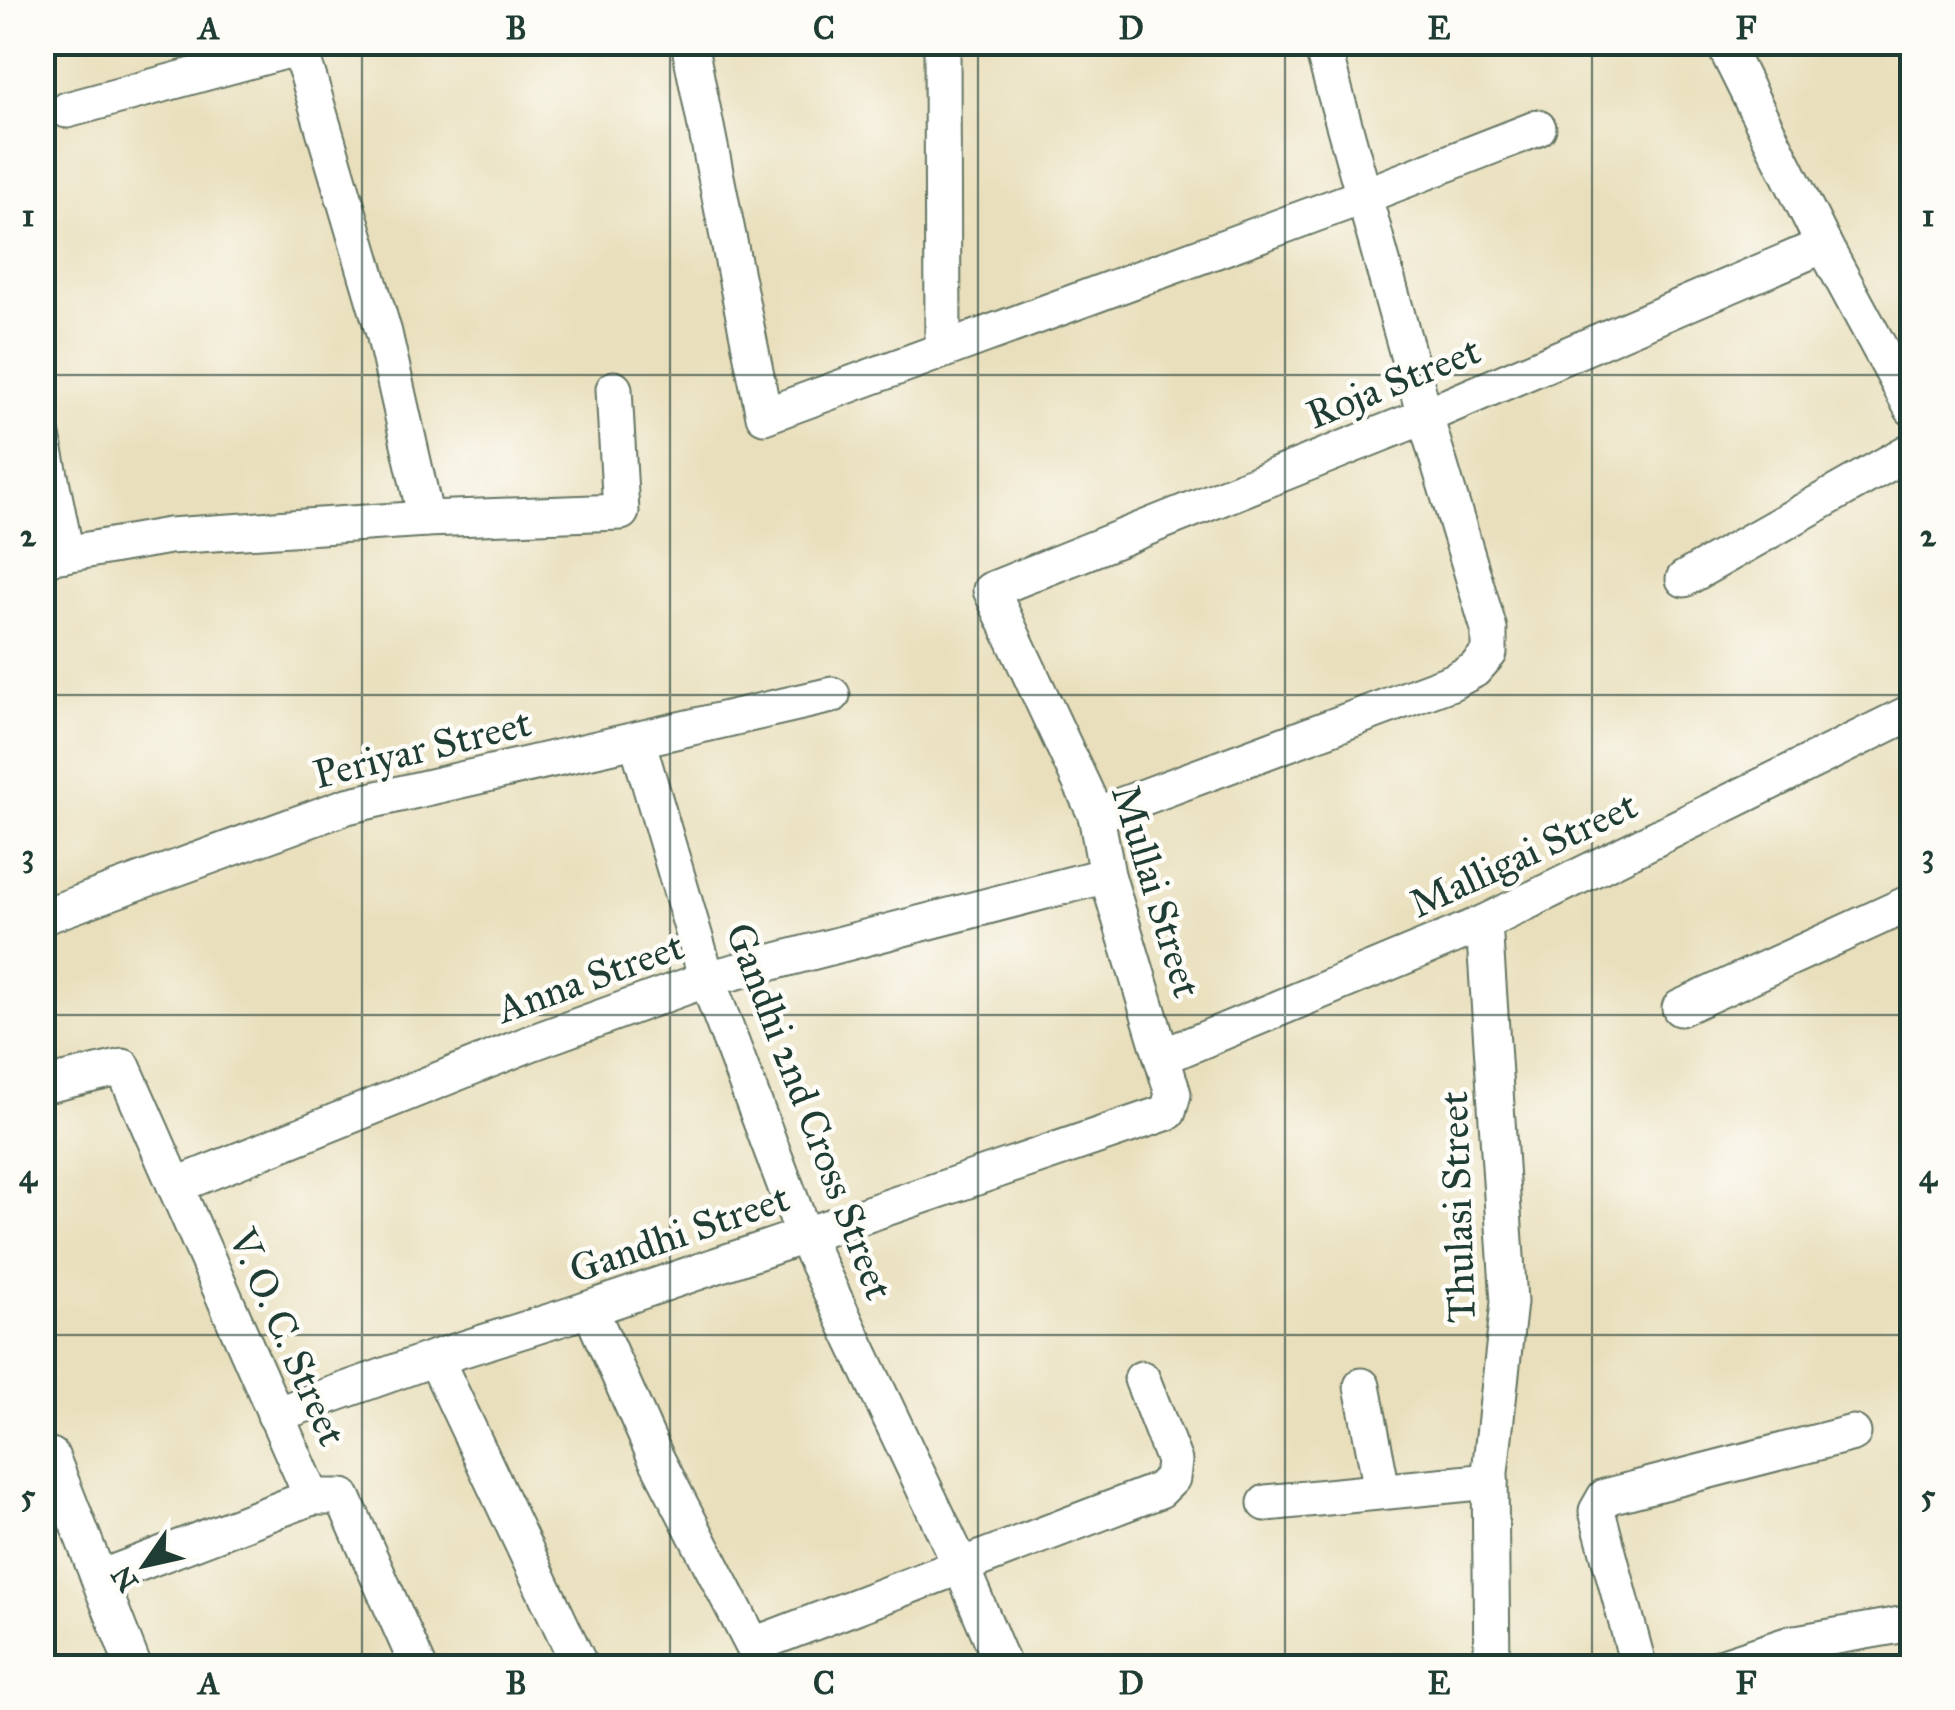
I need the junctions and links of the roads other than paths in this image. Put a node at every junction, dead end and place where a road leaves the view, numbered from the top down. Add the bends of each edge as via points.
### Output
1 (689, 42) edge
2 (942, 42) edge
3 (1322, 42) edge
4 (1724, 42) edge
5 (296, 45) edge
6 (67, 110) dead end
7 (1538, 128) dead end
8 (1364, 196) junction
9 (1824, 245) junction
10 (943, 350) junction
11 (614, 388) dead end
12 (1912, 408) edge
13 (1425, 416) junction
14 (42, 436) edge
15 (1912, 450) edge
16 (426, 519) junction
17 (54, 556) edge
18 (1684, 578) dead end
19 (992, 590) joint
20 (832, 695) dead end
21 (1912, 712) edge
22 (637, 740) junction
23 (1096, 815) junction
24 (1107, 875) junction
25 (1912, 902) edge
26 (42, 917) edge
27 (1484, 923) junction
28 (707, 979) junction
29 (1680, 1008) dead end
30 (1162, 1058) junction
31 (42, 1086) edge
32 (1168, 1112) joint
33 (175, 1186) junction
34 (804, 1235) junction
35 (590, 1308) junction
36 (435, 1358) junction
37 (1142, 1379) dead end
38 (1362, 1386) dead end
39 (276, 1415) junction
40 (1854, 1433) dead end
41 (50, 1456) dead end
42 (1490, 1482) junction
43 (1382, 1490) junction
44 (312, 1497) junction
45 (1266, 1503) dead end
46 (960, 1564) junction
47 (100, 1578) junction
48 (1912, 1623) edge
49 (759, 1656) edge
50 (1794, 1656) edge
51 (134, 1668) edge
52 (419, 1668) edge
53 (582, 1668) edge
54 (1004, 1668) edge
55 (1492, 1668) edge
56 (1639, 1668) edge
57 (1717, 1668) edge

1 - 10 street via 764,416
2 - 10 street
3 - 8 street
4 - 9 street
5 - 6 street
5 - 16 street via 384,333
7 - 8 street
8 - 10 street
8 - 13 street
9 - 12 street
9 - 13 street, Roja Street
11 - 16 street via 621,512
13 - 19 street, Roja Street
13 - 23 street via 1489,630 1489,653 1452,682
14 - 17 street
15 - 18 street
16 - 17 street via 169,536
19 - 23 street, Mullai Street
20 - 22 street, Periyar Street
21 - 27 street, Malligai Street
22 - 26 street, Periyar Street via 347,806
22 - 28 street, Gandhi 2nd Cross Street
23 - 24 street, Mullai Street
24 - 28 street, Anna Street
24 - 30 street, Mullai Street
25 - 29 street
27 - 30 street, Malligai Street
27 - 42 street, Thulasi Street via 1509,1302
28 - 33 street, Anna Street via 531,1042
28 - 34 street, Gandhi 2nd Cross Street
30 - 32 street, Mullai Street via 1173,1094
31 - 33 street, V. O. C. Street via 122,1067
32 - 34 street, Gandhi Street
33 - 39 street, V. O. C. Street
34 - 35 street, Gandhi Street
34 - 46 street, Gandhi 2nd Cross Street
35 - 36 street, Gandhi Street
35 - 49 street via 655,1456
36 - 39 street, Gandhi Street
36 - 53 street
37 - 46 street via 1174,1460 1172,1478 1148,1495
38 - 43 street
39 - 44 street, V. O. C. Street
40 - 56 street via 1598,1503
41 - 47 street
42 - 43 street
42 - 55 street, Thulasi Street
43 - 45 street
44 - 47 street
44 - 52 street, V. O. C. Street via 343,1497
46 - 49 street
46 - 54 street, Gandhi 2nd Cross Street
47 - 51 street
48 - 50 street
50 - 57 street

